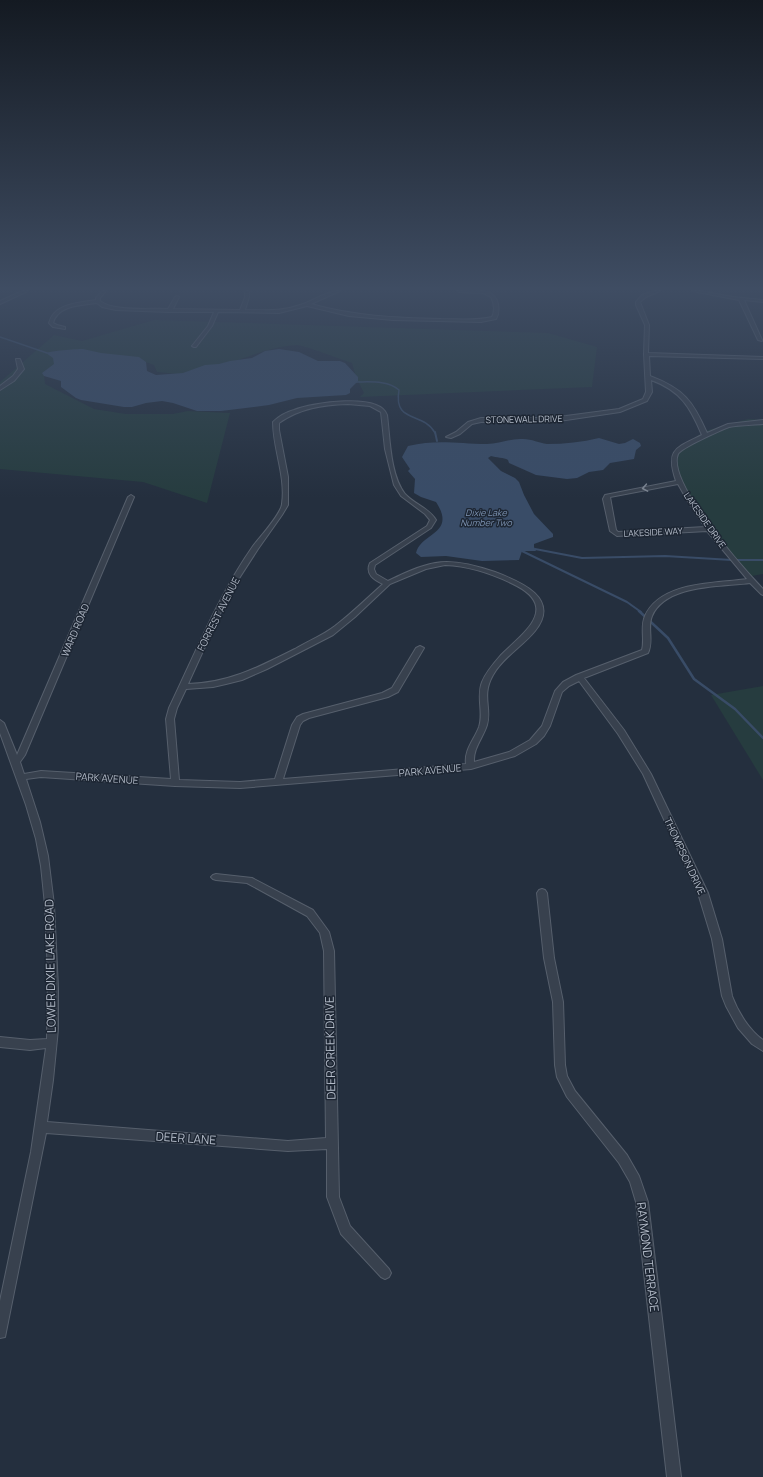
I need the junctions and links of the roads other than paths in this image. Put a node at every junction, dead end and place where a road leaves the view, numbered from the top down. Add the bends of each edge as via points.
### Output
1 (18, 360) dead end
2 (647, 360) edge
3 (648, 377) junction
4 (0, 388) edge
5 (763, 422) edge
6 (705, 436) junction
7 (449, 437) dead end
8 (679, 482) junction
9 (131, 497) dead end
10 (709, 529) junction
11 (751, 581) junction
12 (388, 583) junction
13 (763, 593) edge
14 (420, 648) dead end
15 (579, 677) junction
16 (182, 687) junction
17 (0, 723) edge
18 (16, 761) junction
19 (471, 766) junction
20 (21, 777) junction
21 (278, 782) junction
22 (175, 783) junction
23 (216, 877) dead end
24 (542, 893) dead end
25 (0, 1042) edge
26 (52, 1043) junction
27 (763, 1046) edge
28 (41, 1127) junction
29 (332, 1143) junction
30 (385, 1273) dead end
31 (0, 1332) edge
32 (674, 1477) edge

1 - 4 street via 21,369 19,374
2 - 3 street, STONEWALL DRIVE
3 - 6 street via 668,385 683,396 695,412
3 - 7 street, STONEWALL DRIVE via 647,397 620,410 553,420 481,420 470,423 458,434
5 - 6 street via 728,426
6 - 8 street, LAKESIDE DRIVE via 675,454 674,469
8 - 10 street, LAKESIDE DRIVE
8 -> 10 street, LAKESIDE WAY via 607,496 613,531 617,534
9 - 18 street, WARD ROAD via 27,741
10 - 11 street, LAKESIDE DRIVE
11 - 13 street, LAKESIDE DRIVE
11 - 15 street, PARK AVENUE via 700,586 666,597 655,606 648,617 648,646 645,651
12 - 16 street via 329,634 255,672 238,680 220,684
12 - 16 street, FORREST AVENUE via 373,575 372,564 429,526 433,520 430,514 411,503 400,492 386,444 384,413 379,408 366,404 329,402 281,418 276,422 276,430 285,477 285,505 226,594
12 - 19 street via 432,566 458,564 512,580 527,589 538,604 540,612 537,624 493,668 485,681 482,694 485,722 469,753
14 - 21 street via 394,690 385,695 300,719
15 - 19 street, PARK AVENUE via 558,691 546,726 533,742 512,754
15 - 27 street, THOMPSON DRIVE via 621,732 647,774 703,893 717,939 731,1006 742,1025
16 - 22 street, FORREST AVENUE via 170,719
17 - 18 street, LOWER DIXIE LAKE ROAD
18 - 20 street, LOWER DIXIE LAKE ROAD
19 - 21 street, PARK AVENUE
20 - 22 street, PARK AVENUE via 41,774
20 - 26 street, LOWER DIXIE LAKE ROAD via 38,831 49,890 54,994
21 - 22 street, PARK AVENUE via 215,785
23 - 29 street, DEER CREEK DRIVE via 249,880 310,913 324,932 329,951
24 - 32 street, RAYMOND TERRACE via 549,958 558,1002 562,1076 571,1094 623,1158 642,1202
25 - 26 street via 30,1045
26 - 28 street, LOWER DIXIE LAKE ROAD
28 - 29 street, DEER LANE via 288,1146
28 - 31 street, LOWER DIXIE LAKE ROAD
29 - 30 street, DEER CREEK DRIVE via 333,1197 344,1230

